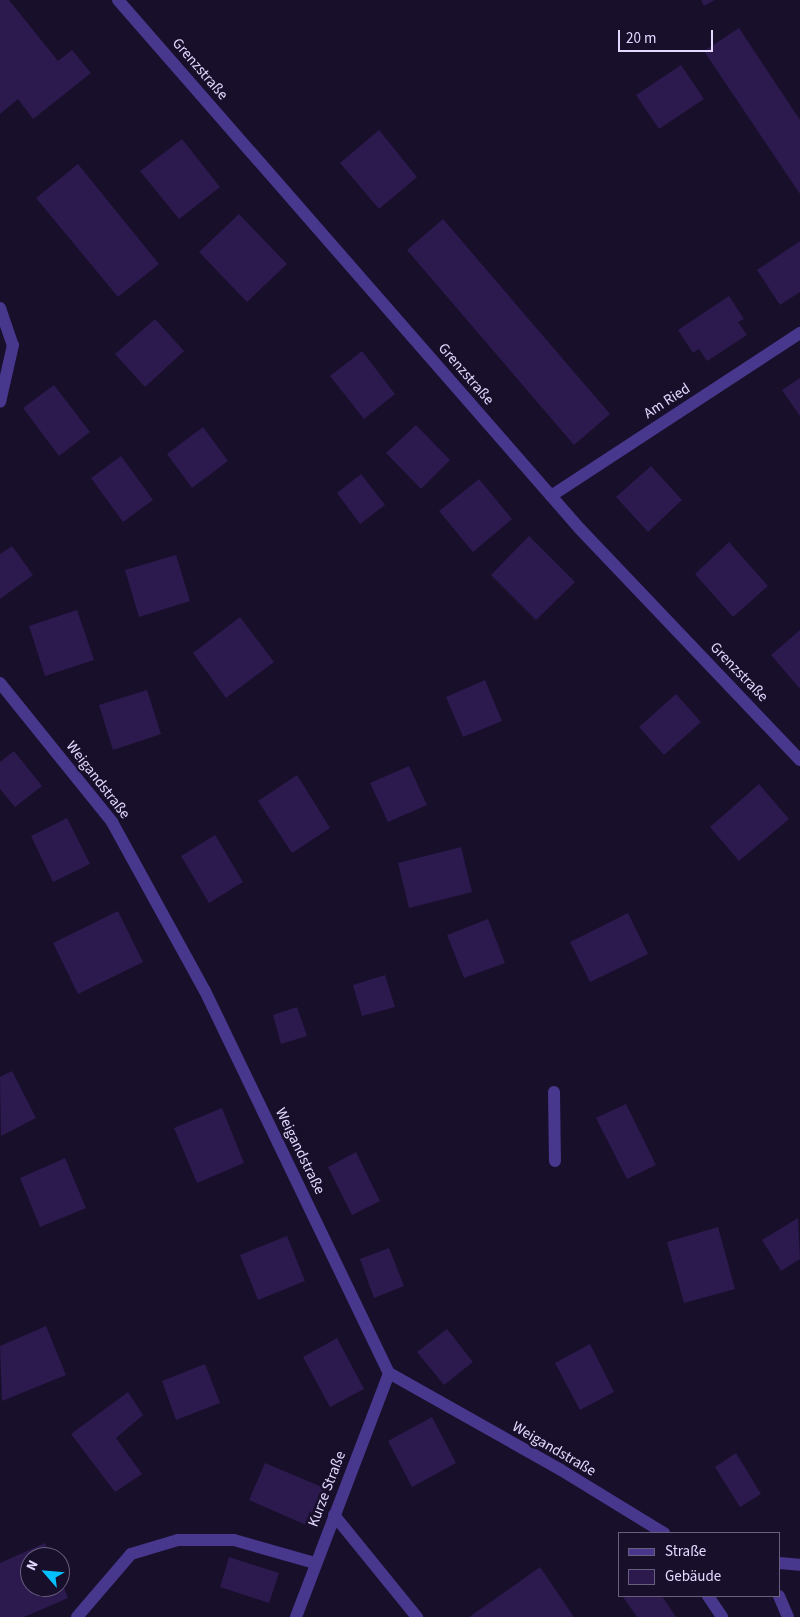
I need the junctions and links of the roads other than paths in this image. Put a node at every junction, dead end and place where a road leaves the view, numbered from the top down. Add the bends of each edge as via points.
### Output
1 (118, 0) edge
2 (0, 308) edge
3 (800, 332) edge
4 (0, 402) edge
5 (551, 496) junction
6 (0, 683) edge
7 (800, 760) edge
8 (554, 1092) dead end
9 (554, 1161) dead end
10 (389, 1373) junction
11 (334, 1516) junction
12 (662, 1532) edge
13 (315, 1563) junction
14 (780, 1563) edge
15 (800, 1565) edge
16 (709, 1597) edge
17 (779, 1597) edge
18 (77, 1617) edge
19 (296, 1617) edge
20 (417, 1617) edge
21 (722, 1617) edge
22 (788, 1617) edge

1 - 5 street, Grenzstraße
2 - 4 street via 13,346
3 - 5 street, Am Ried
5 - 7 street, Grenzstraße
6 - 10 street, Weigandstraße via 112,822 205,991
8 - 9 street
10 - 11 street, Kurze Straße
10 - 12 street, Weigandstraße via 561,1470
11 - 13 street, Kurze Straße
11 - 20 street
13 - 18 street via 234,1540 178,1540 131,1554
13 - 19 street, Kurze Straße
14 - 15 street
16 - 21 street
17 - 22 street

